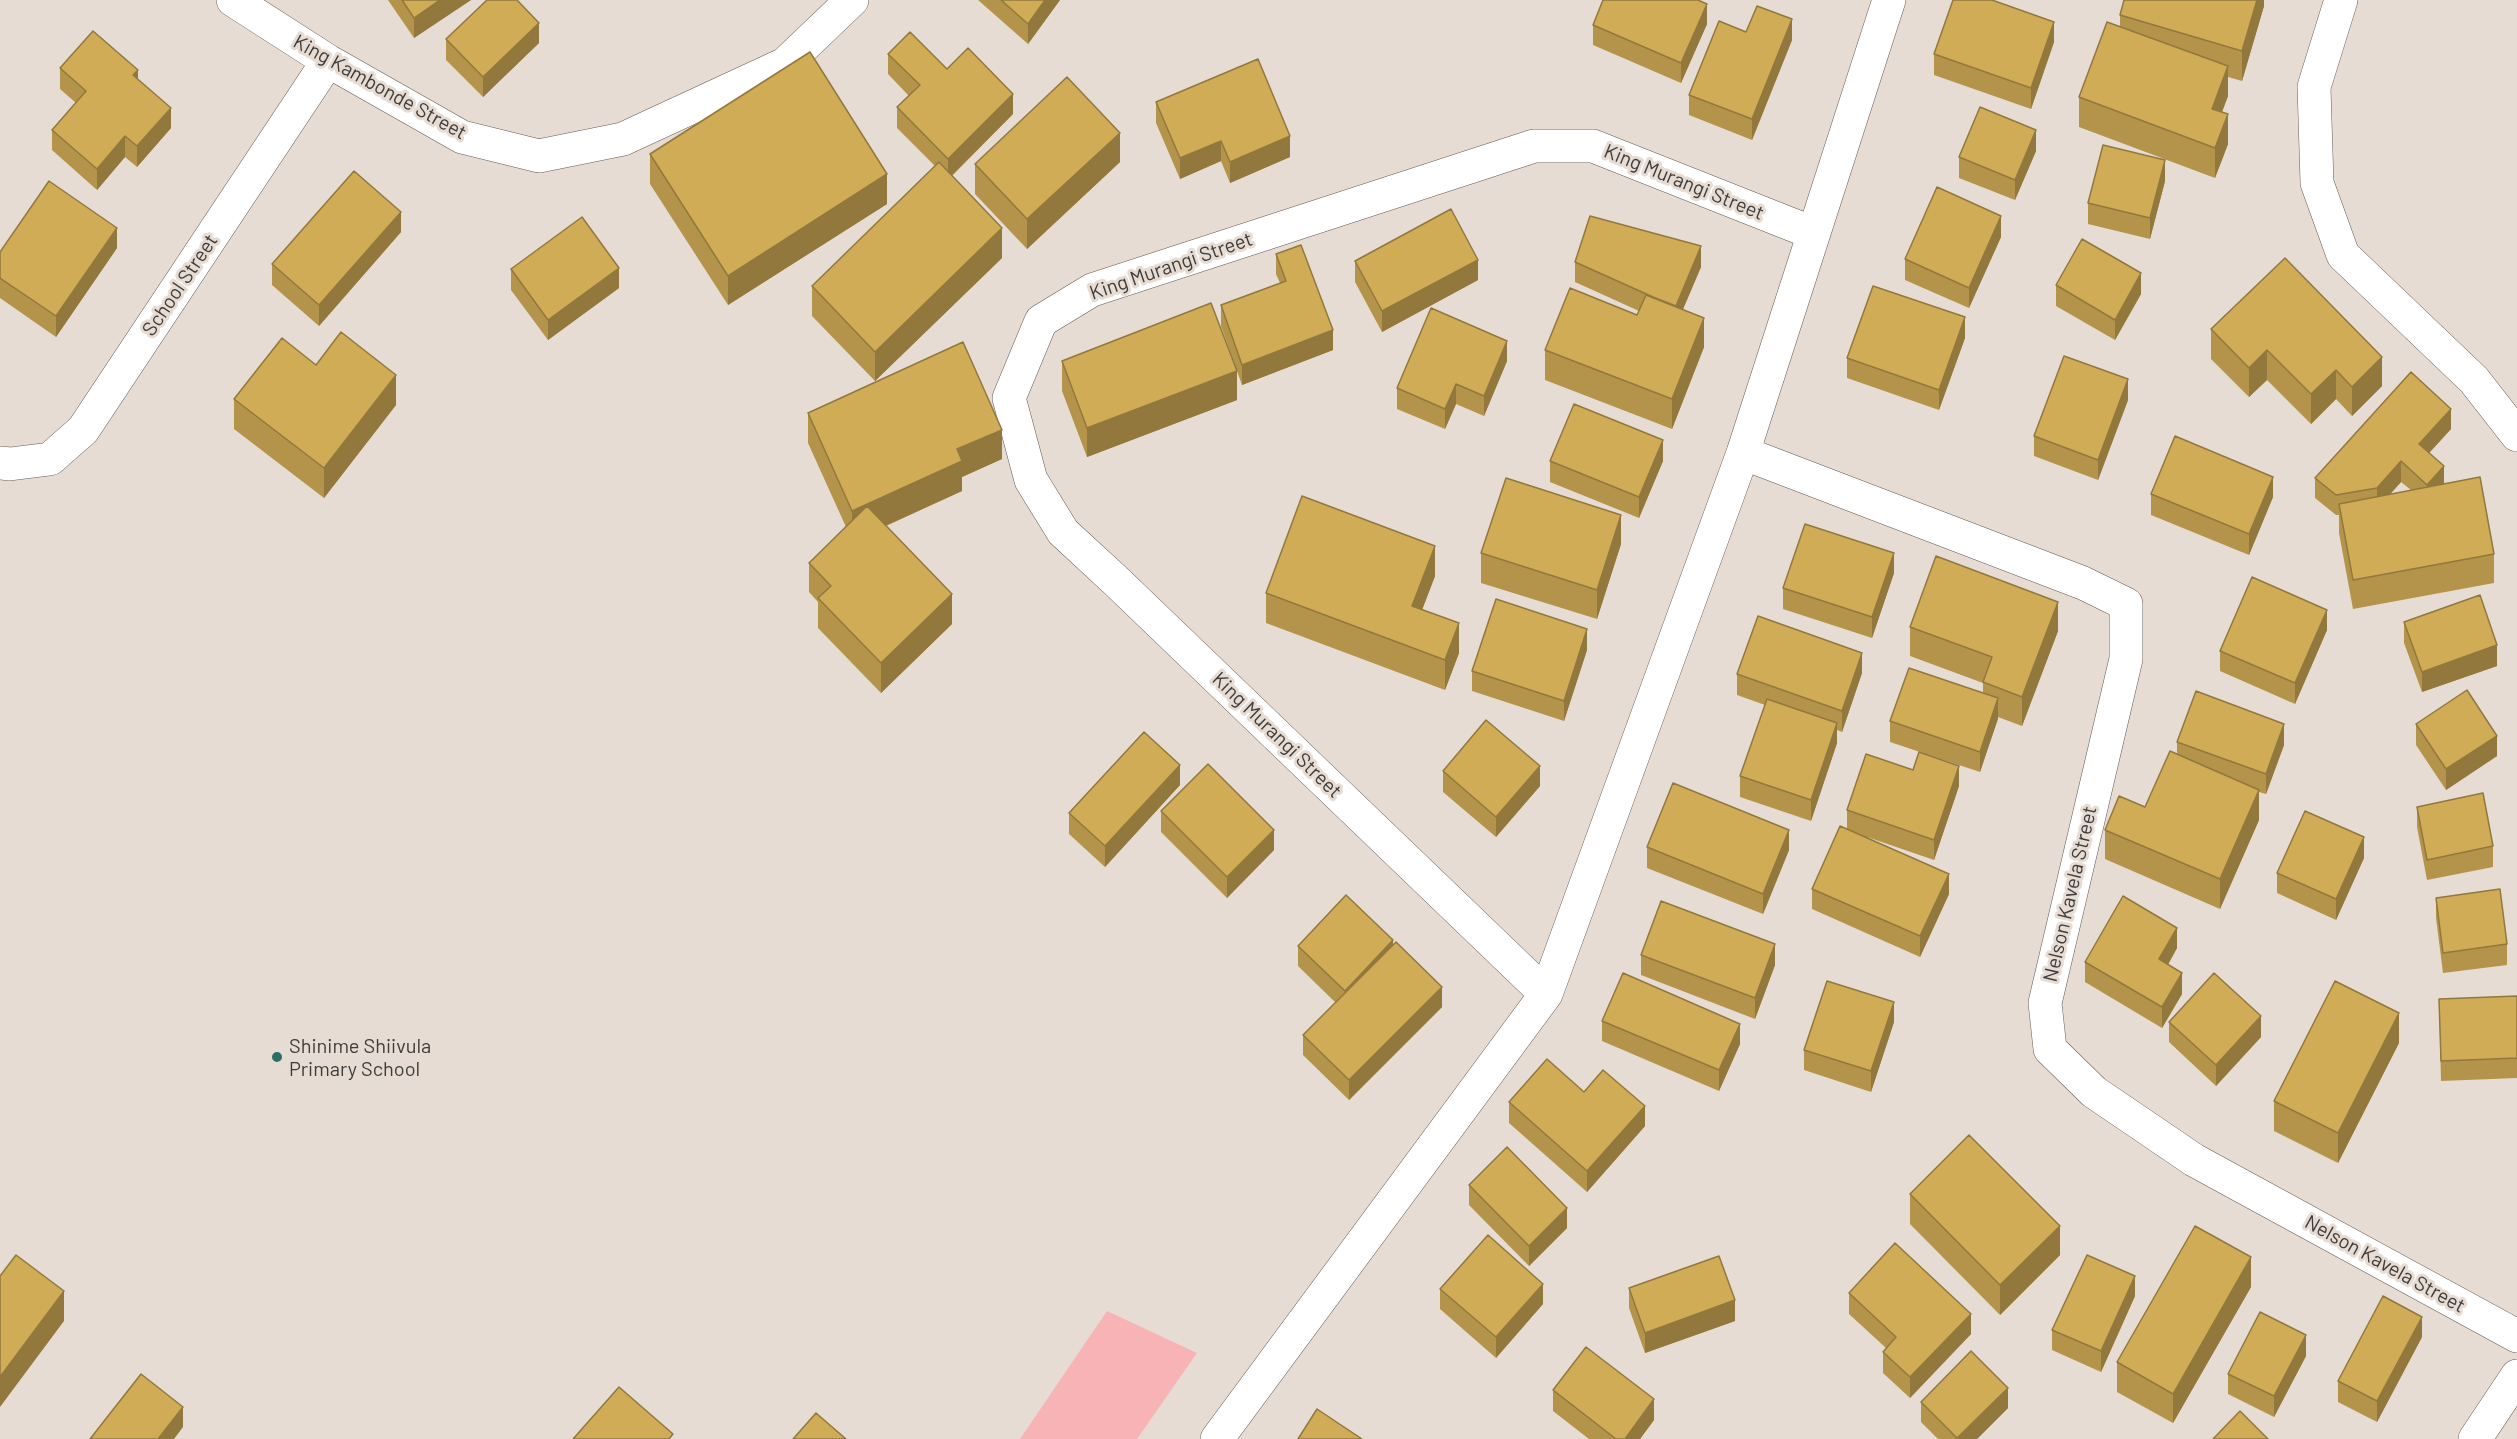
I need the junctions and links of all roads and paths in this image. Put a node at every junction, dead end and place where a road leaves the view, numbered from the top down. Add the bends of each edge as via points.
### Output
1 (233, 0) edge
2 (852, 0) edge
3 (1889, 0) edge
4 (2341, 0) edge
5 (328, 61) junction
6 (1813, 233) junction
7 (2517, 435) edge
8 (1743, 453) junction
9 (0, 463) edge
10 (1546, 993) junction
11 (2517, 1336) edge
12 (2517, 1376) edge
13 (1217, 1439) edge
14 (2475, 1439) edge

1 - 5 street, King Kambonde Street
2 - 5 street, King Kambonde Street via 785,64 623,139 538,156 462,137
3 - 6 street
4 - 7 street via 2314,87 2317,183 2343,255 2474,381
5 - 9 street, School Street via 83,430 50,459
6 - 8 street
6 - 10 street, King Murangi Street via 1593,146 1534,146 1092,290 1041,321 1009,398 1031,480 1063,532
8 - 10 street
8 - 11 street, Nelson Kavela Street via 2083,583 2126,604 2126,659 2045,1002 2050,1049 2094,1092 2193,1160
10 - 13 street
12 - 14 street

